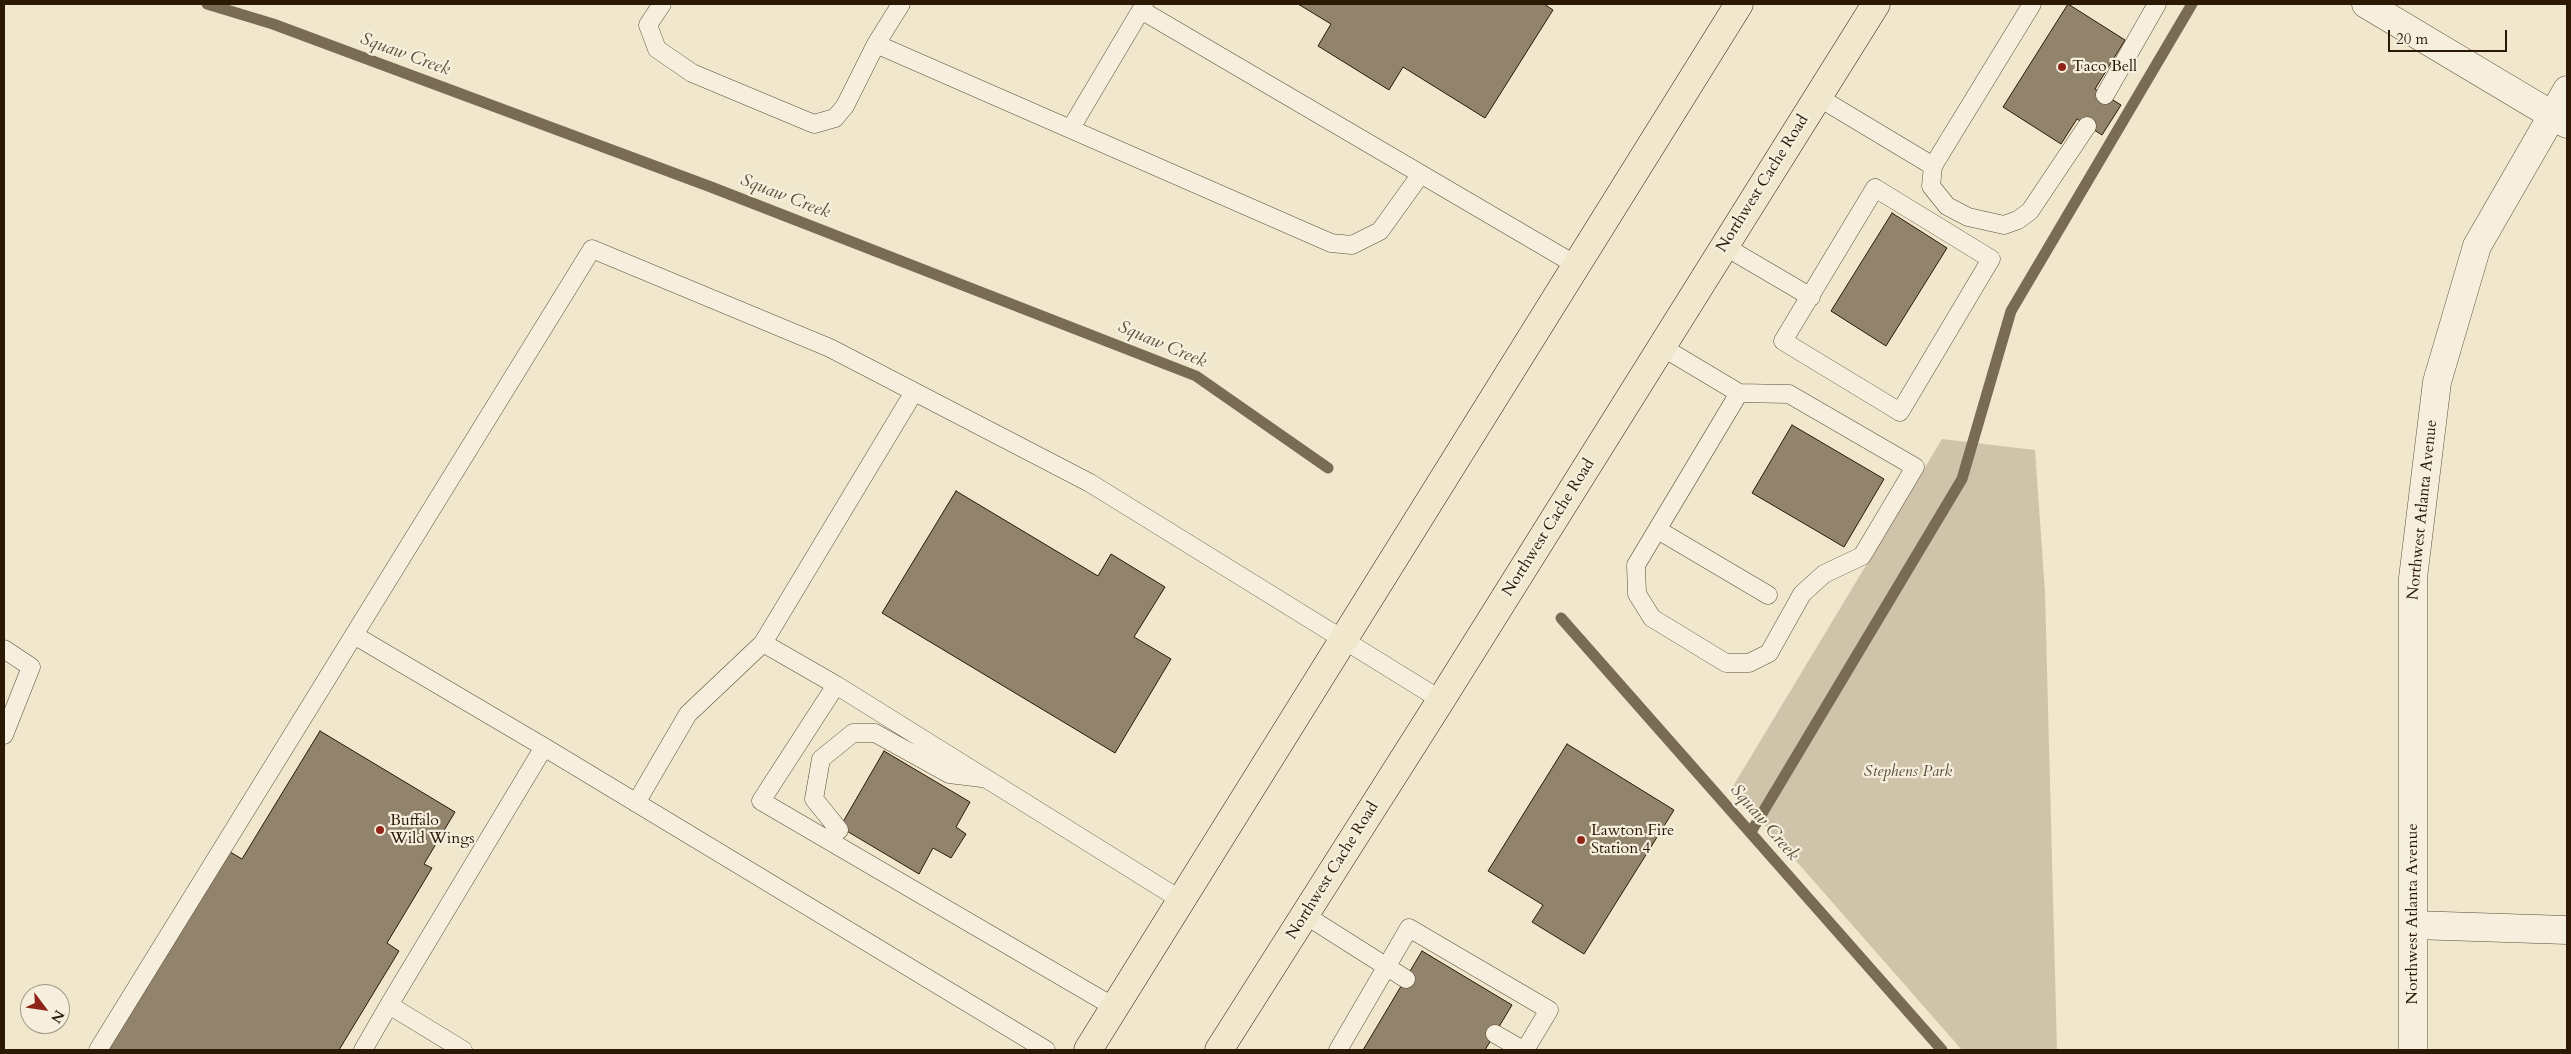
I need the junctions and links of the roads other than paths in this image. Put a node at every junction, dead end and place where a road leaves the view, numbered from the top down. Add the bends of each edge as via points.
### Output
1 (661, 4) edge
2 (901, 4) edge
3 (1739, 4) edge
4 (1876, 4) edge
5 (2032, 4) edge
6 (2158, 4) edge
7 (2366, 4) edge
8 (1142, 7) edge
9 (876, 44) junction
10 (2567, 90) edge
11 (2105, 95) dead end
12 (1818, 97) junction
13 (2560, 119) edge
14 (2087, 126) dead end
15 (1071, 128) junction
16 (1933, 166) junction
17 (1421, 174) junction
18 (1724, 246) junction
19 (1576, 265) junction
20 (1811, 297) junction
21 (1662, 347) junction
22 (914, 392) junction
23 (1739, 393) junction
24 (1658, 530) junction
25 (1768, 595) dead end
26 (354, 635) junction
27 (1344, 638) junction
28 (763, 643) junction
29 (4, 649) edge
30 (836, 684) junction
31 (1441, 700) junction
32 (4, 735) edge
33 (544, 747) junction
34 (987, 779) junction
35 (636, 803) junction
36 (839, 830) dead end
37 (916, 874) dead end
38 (925, 897) junction
39 (1181, 900) junction
40 (1305, 915) junction
41 (2413, 925) junction
42 (2567, 930) edge
43 (1386, 967) junction
44 (1406, 979) dead end
45 (389, 1005) junction
46 (1114, 1007) junction
47 (1495, 1034) dead end
48 (1224, 1048) edge
49 (98, 1050) edge
50 (363, 1050) edge
51 (463, 1050) edge
52 (1046, 1050) edge
53 (1088, 1050) edge
54 (1338, 1050) edge
55 (1524, 1050) edge
56 (2413, 1050) edge

1 - 9 lane via 648,25 657,49 692,73 814,124 835,118 845,106
2 - 9 lane
3 - 19 main road
4 - 12 main road, Northwest Cache Road
5 - 16 lane
6 - 11 lane
7 - 13 street
8 - 15 lane
8 - 17 lane
9 - 15 lane
10 - 13 street, Northwest Atlanta Avenue
12 - 16 lane
12 - 18 main road, Northwest Cache Road
13 - 41 street, Northwest Atlanta Avenue via 2477,246 2438,382 2413,578
14 - 16 lane via 2030,211 2004,225 1968,217 1947,206 1931,186
15 - 17 lane via 1338,244 1352,245 1380,231
17 - 19 lane
18 - 20 lane
18 - 21 main road, Northwest Cache Road
19 - 27 main road
20 - 20 lane via 1783,341 1900,412 1991,259 1876,188
21 - 23 lane
21 - 31 main road, Northwest Cache Road
22 - 26 lane via 830,348 592,249
22 - 27 lane via 1090,483
22 - 28 lane
23 - 24 lane
23 - 24 lane via 1789,394 1915,467 1862,556 1824,574 1802,594 1768,653 1750,663 1726,663 1652,618 1637,594 1636,565
24 - 25 lane
26 - 33 lane
26 - 49 lane
27 - 31 lane
27 - 39 main road
28 - 30 lane
28 - 35 lane via 688,714
29 - 32 lane via 31,666
30 - 34 lane
30 - 38 lane via 761,801
31 - 40 main road, Northwest Cache Road
33 - 35 lane
33 - 45 lane
34 - 36 lane via 949,774 875,733 853,733 821,759 814,799
34 - 39 lane
35 - 52 lane
37 - 38 lane
38 - 46 lane
39 - 46 main road
40 - 43 lane
40 - 48 main road, Northwest Cache Road
41 - 42 street
41 - 56 street, Northwest Atlanta Avenue
43 - 44 lane
43 - 54 lane
43 - 55 lane via 1409,928 1548,1010
45 - 50 lane
45 - 51 lane
46 - 53 main road
47 - 55 lane

